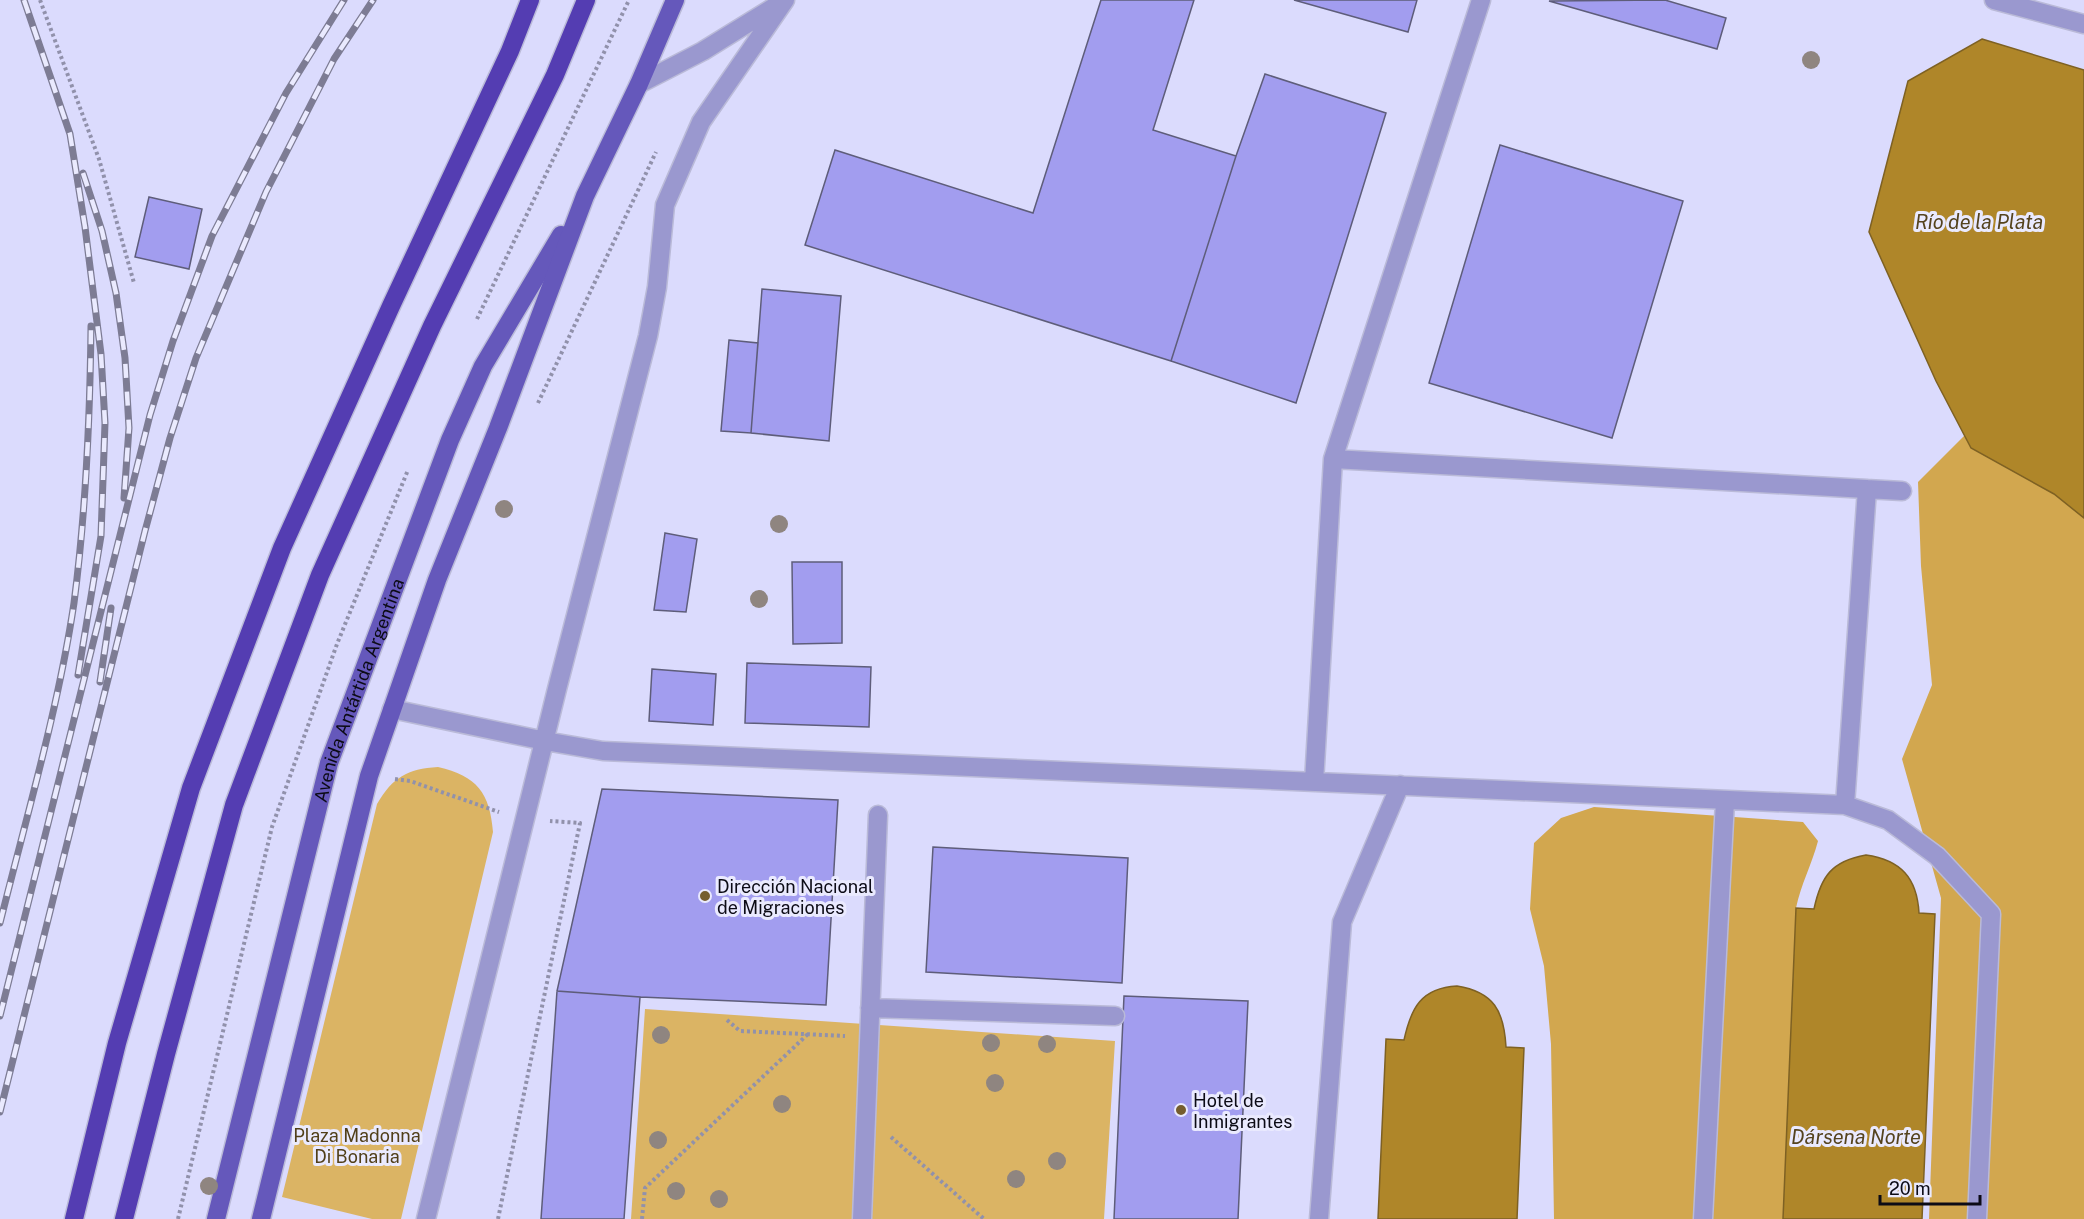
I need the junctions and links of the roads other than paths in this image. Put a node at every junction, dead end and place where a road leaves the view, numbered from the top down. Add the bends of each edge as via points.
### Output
1 (530, 0) edge
2 (586, 0) edge
3 (675, 0) edge
4 (785, 0) edge
5 (1481, 0) edge
6 (1994, 0) edge
7 (2084, 24) edge
8 (639, 84) junction
9 (585, 196) junction
10 (1333, 459) junction
11 (1867, 489) junction
12 (1902, 491) dead end
13 (392, 709) junction
14 (545, 741) junction
15 (1314, 782) junction
16 (1400, 785) junction
17 (1725, 801) junction
18 (1845, 805) junction
19 (878, 814) dead end
20 (870, 1008) junction
21 (1115, 1016) dead end
22 (266, 1218) edge
23 (74, 1219) edge
24 (124, 1219) edge
25 (216, 1219) edge
26 (426, 1219) edge
27 (862, 1219) edge
28 (1319, 1219) edge
29 (1703, 1219) edge
30 (1977, 1219) edge

1 - 23 highway via 282,548 191,788 117,1043
2 - 24 highway via 555,75 432,326 320,575 234,805
3 - 8 main road, Avenida Antártida Argentina
4 - 8 lane via 704,51
4 - 14 lane via 701,122 664,205 648,336
5 - 10 lane
6 - 7 lane
8 - 9 main road, Avenida Antártida Argentina
9 - 13 main road, Avenida Antártida Argentina via 437,580
9 - 25 main road, Avenida Antártida Argentina via 483,366 450,441 329,763
10 - 11 lane
10 - 15 lane
11 - 12 lane
11 - 18 lane
13 - 14 lane
13 - 22 main road, Avenida Antártida Argentina via 363,795
14 - 15 lane via 603,750
14 - 26 lane
15 - 16 lane
16 - 17 lane
16 - 28 lane via 1342,922
17 - 18 lane
17 - 29 lane
18 - 30 lane via 1888,820 1937,856 1991,914
19 - 20 lane
20 - 21 lane
20 - 27 lane

